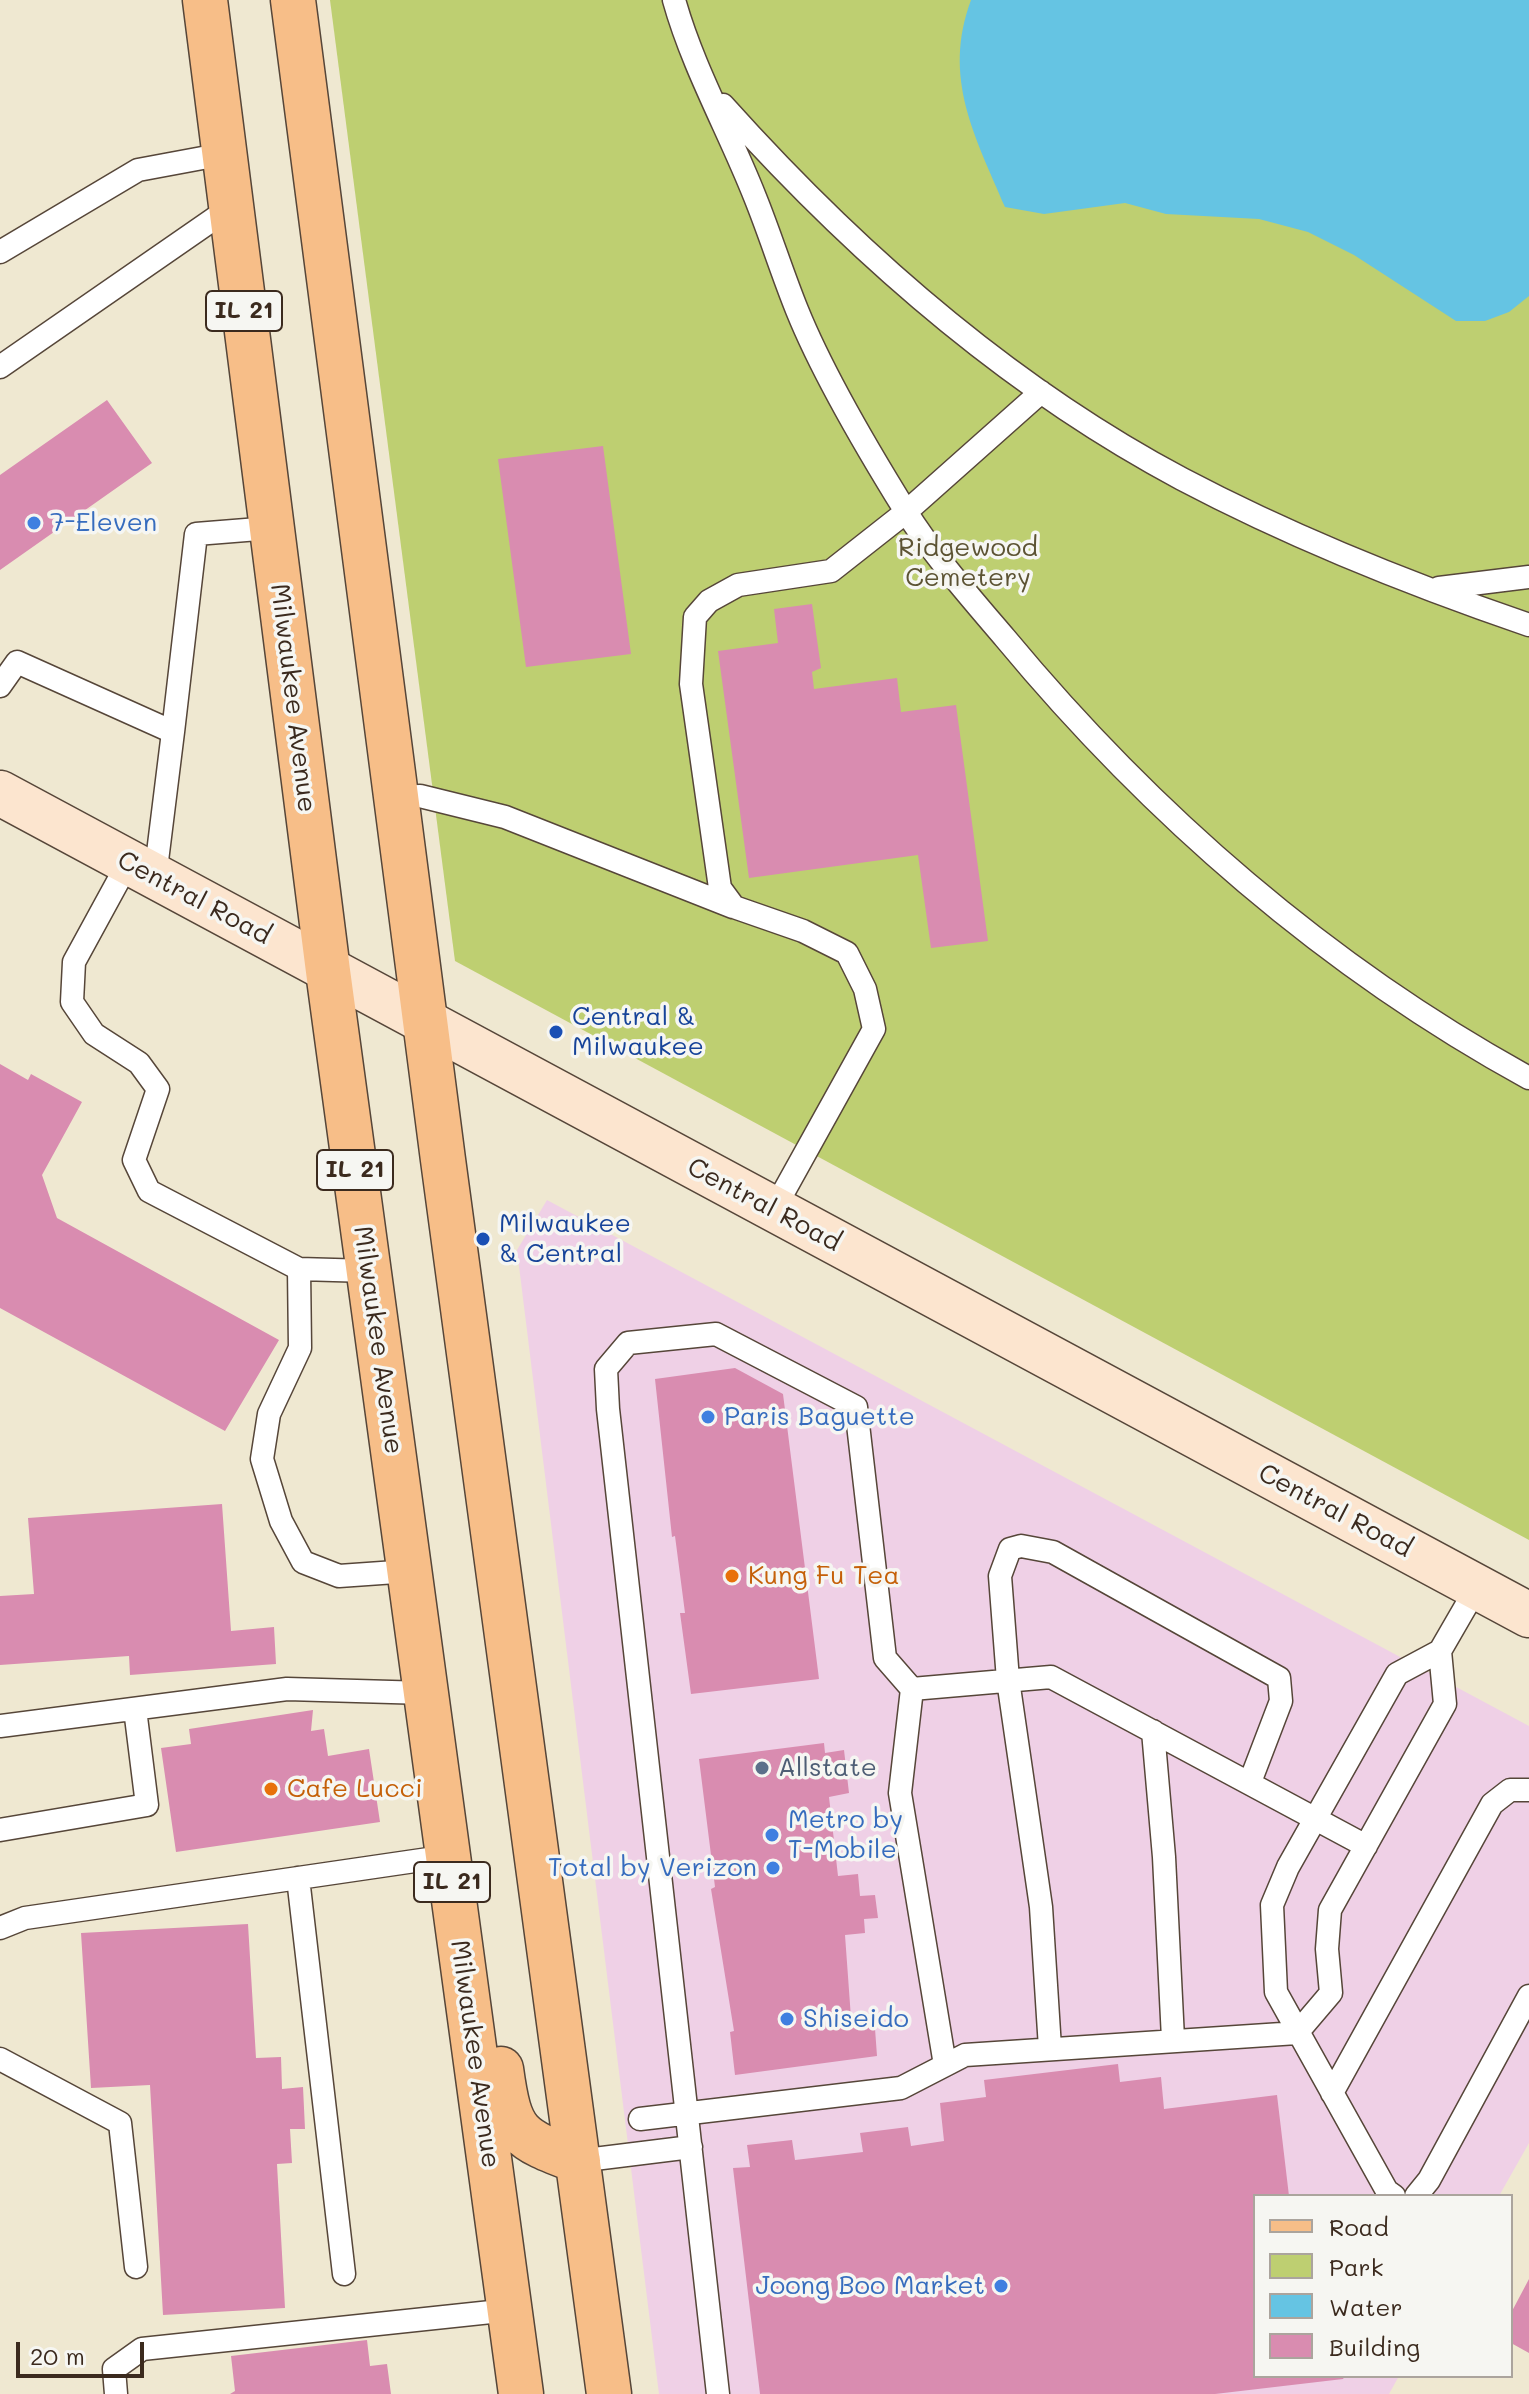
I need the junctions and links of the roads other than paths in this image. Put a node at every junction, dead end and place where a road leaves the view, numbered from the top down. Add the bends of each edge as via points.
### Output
1 (205, 0) edge
2 (293, 0) edge
3 (674, 0) edge
4 (711, 92) junction
5 (224, 154) junction
6 (231, 207) junction
7 (0, 252) edge
8 (0, 367) edge
9 (1041, 392) junction
10 (906, 512) junction
11 (271, 528) junction
12 (1529, 577) edge
13 (1434, 588) junction
14 (1529, 625) edge
15 (9, 658) edge
16 (0, 686) edge
17 (173, 732) junction
18 (0, 793) edge
19 (396, 797) junction
20 (142, 870) junction
21 (734, 907) junction
22 (328, 971) junction
23 (428, 1025) junction
24 (1529, 1078) edge
25 (773, 1211) junction
26 (299, 1269) junction
27 (369, 1271) junction
28 (410, 1571) junction
29 (1477, 1587) junction
30 (1529, 1615) edge
31 (1440, 1651) junction
32 (1008, 1680) junction
33 (912, 1689) junction
34 (426, 1693) junction
35 (135, 1709) junction
36 (0, 1726) edge
37 (1153, 1731) junction
38 (437, 1777) junction
39 (1250, 1782) junction
40 (1529, 1790) edge
41 (1316, 1817) junction
42 (0, 1830) edge
43 (1366, 1846) junction
44 (449, 1856) junction
45 (298, 1878) junction
46 (0, 1928) edge
47 (1529, 1996) edge
48 (1297, 2033) junction
49 (1173, 2039) junction
50 (1050, 2048) junction
51 (0, 2059) edge
52 (945, 2065) junction
53 (1332, 2093) junction
54 (688, 2113) junction
55 (640, 2119) dead end
56 (691, 2147) junction
57 (578, 2161) junction
58 (1391, 2194) edge
59 (1418, 2194) edge
60 (136, 2267) dead end
61 (344, 2274) dead end
62 (510, 2310) junction
63 (116, 2394) edge
64 (521, 2394) edge
65 (609, 2394) edge
66 (718, 2394) edge

1 - 5 main road, Milwaukee Avenue / IL 21
2 - 19 main road
3 - 4 lane
4 - 9 lane via 838,224
4 - 10 lane via 798,313
5 - 6 main road, Milwaukee Avenue / IL 21
5 - 7 lane via 138,170
6 - 8 lane
6 - 11 main road, Milwaukee Avenue / IL 21
9 - 10 lane
9 - 13 lane via 1183,479 1290,530
10 - 21 lane via 831,571 738,585 709,601 695,617 691,684 720,888
10 - 24 lane via 1039,680 1119,767 1212,854 1448,1034
11 - 17 lane via 196,534
11 - 22 main road, Milwaukee Avenue / IL 21
12 - 13 lane
13 - 14 lane
15 - 16 lane
15 - 17 lane
17 - 20 lane
18 - 20 main road, Central Road
19 - 21 lane via 420,796 505,817
19 - 23 main road
20 - 22 main road, Central Road
20 - 26 lane via 74,962 72,1002 94,1034 139,1063 158,1089 134,1160 149,1191
21 - 25 lane via 847,953 865,989 874,1029
22 - 23 main road, Central Road
22 - 27 main road, Milwaukee Avenue / IL 21
23 - 25 main road, Central Road
23 - 57 main road
25 - 29 main road, Central Road
26 - 27 lane
26 - 28 lane via 300,1348 269,1414 262,1459 281,1521 303,1562 339,1576
27 - 28 main road, Milwaukee Avenue / IL 21
28 - 34 main road, Milwaukee Avenue / IL 21
29 - 30 main road, Central Road
29 - 31 lane
31 - 41 lane via 1397,1674
31 - 43 lane via 1445,1704
32 - 33 lane
32 - 37 lane via 1051,1677
32 - 39 lane via 1000,1576 1010,1549 1053,1552 1279,1678 1281,1701
32 - 50 lane via 1041,1907
33 - 52 lane via 900,1793
33 - 54 lane via 885,1658 856,1407 716,1334 628,1343 606,1369 608,1409
34 - 35 lane via 287,1689
34 - 38 main road, Milwaukee Avenue / IL 21
35 - 36 lane
35 - 42 lane via 147,1805
37 - 39 lane
37 - 49 lane
38 - 44 main road, Milwaukee Avenue / IL 21
38 - 57 main road via 472,1844 507,2110 529,2142
39 - 41 lane
40 - 53 lane via 1510,1790 1492,1804
41 - 43 lane
41 - 48 lane via 1272,1905 1276,1992
43 - 48 lane via 1330,1910 1331,1993
44 - 45 lane
44 - 62 main road, Milwaukee Avenue / IL 21
45 - 46 lane via 25,1918
45 - 61 lane
47 - 59 lane
48 - 49 lane
48 - 53 lane
49 - 50 lane
50 - 52 lane via 965,2055
51 - 60 lane via 120,2123
52 - 54 lane via 901,2088
53 - 58 lane
54 - 55 lane
54 - 56 lane
56 - 57 lane
56 - 66 lane
57 - 65 main road
62 - 63 lane via 142,2349 114,2369
62 - 64 main road, Milwaukee Avenue / IL 21

